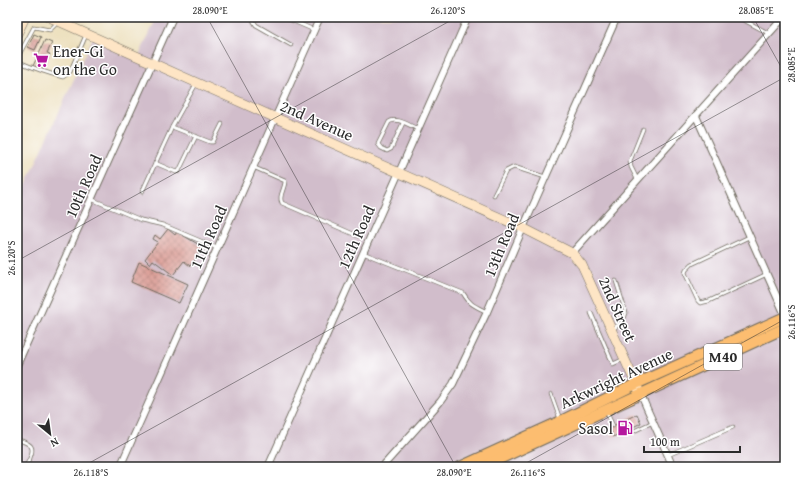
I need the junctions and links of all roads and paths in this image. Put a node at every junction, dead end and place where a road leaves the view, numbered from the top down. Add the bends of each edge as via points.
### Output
1 (24, 17) edge
2 (49, 17) edge
3 (173, 17) edge
4 (254, 17) edge
5 (284, 17) edge
6 (468, 17) edge
7 (617, 17) edge
8 (738, 17) edge
9 (784, 17) edge
10 (318, 18) edge
11 (58, 21) junction
12 (314, 30) junction
13 (18, 32) edge
14 (87, 34) junction
15 (770, 34) junction
16 (29, 36) junction
17 (291, 45) dead end
18 (18, 54) edge
19 (17, 61) edge
20 (152, 64) junction
21 (197, 83) junction
22 (696, 116) junction
23 (275, 118) junction
24 (403, 123) junction
25 (222, 124) dead end
26 (172, 127) junction
27 (418, 129) junction
28 (643, 129) dead end
29 (196, 136) junction
30 (155, 163) junction
31 (253, 167) junction
32 (398, 172) junction
33 (545, 177) junction
34 (638, 181) junction
35 (142, 192) dead end
36 (494, 195) dead end
37 (92, 199) junction
38 (522, 228) junction
39 (358, 236) dead end
40 (751, 236) junction
41 (217, 248) junction
42 (363, 253) junction
43 (572, 253) junction
44 (767, 274) junction
45 (616, 281) dead end
46 (487, 312) junction
47 (590, 313) dead end
48 (785, 316) edge
49 (785, 328) edge
50 (611, 330) junction
51 (624, 359) junction
52 (17, 365) edge
53 (636, 384) junction
54 (551, 394) dead end
55 (641, 395) junction
56 (605, 411) junction
57 (561, 420) junction
58 (653, 422) junction
59 (613, 426) dead end
60 (733, 427) dead end
61 (623, 432) dead end
62 (17, 439) edge
63 (668, 454) junction
64 (488, 463) edge
65 (25, 467) edge
66 (120, 467) edge
67 (268, 467) edge
68 (382, 467) edge
69 (460, 467) edge
70 (674, 467) edge

1 - 13 street
2 - 11 street, 2nd Avenue
3 - 20 street, 10th Road
4 - 17 lane via 256,25
5 - 12 lane
6 - 27 street, 12th Road
7 - 33 street, 13th Road
8 - 15 lane
9 - 15 street
10 - 12 street, 11th Road
11 - 14 street, 2nd Avenue
11 - 16 lane via 50,30 35,27
12 - 23 street, 11th Road
13 - 16 lane
14 - 19 lane via 70,72 63,77 49,72 44,73
14 - 20 street, 2nd Avenue
15 - 22 street
16 - 18 lane
20 - 21 street, 2nd Avenue
20 - 37 street, 10th Road
21 - 23 street, 2nd Avenue
21 - 26 lane
22 - 34 street
22 - 40 street
23 - 31 street, 11th Road
23 - 32 street, 2nd Avenue
24 - 24 lane via 394,119 389,122 378,144 381,148 390,151
24 - 27 lane
25 - 29 lane via 213,142
26 - 29 lane
26 - 30 lane
27 - 32 street, 12th Road
28 - 34 lane via 630,161
29 - 30 lane via 179,171
30 - 35 lane
31 - 39 lane via 285,181 280,198 282,203
31 - 41 street, 11th Road
32 - 38 street, 2nd Avenue
32 - 42 street, 12th Road
33 - 36 lane via 514,167 506,171
33 - 38 street, 13th Road
34 - 43 street
37 - 41 lane via 141,220 163,224
37 - 52 street, 10th Road
38 - 43 street, 2nd Avenue
38 - 46 street, 13th Road
40 - 44 street
40 - 44 lane via 688,266 686,273 700,303
41 - 66 street, 11th Road
42 - 46 lane via 463,293 473,305
42 - 67 street, 12th Road
43 - 50 street, 2nd Street via 582,265
44 - 48 street
45 - 50 lane via 626,313 623,321
46 - 68 street, 13th Road via 447,394
47 - 51 lane via 612,364
48 - 53 main road, Arkwright Avenue / M40
49 - 55 main road, Arkwright Avenue / M40
50 - 51 street, 2nd Street
51 - 53 street, 2nd Street
53 - 55 street, 2nd Street
53 - 57 main road, Arkwright Avenue / M40
54 - 57 lane
55 - 56 main road, Arkwright Avenue / M40
55 - 58 street, 2nd Street
56 - 59 lane
56 - 64 main road, Arkwright Avenue / M40
57 - 64 main road, Arkwright Avenue / M40
58 - 61 lane via 632,432
58 - 63 street, 2nd Street
60 - 63 lane
62 - 65 lane via 30,446 33,451
63 - 70 street, 2nd Street
64 - 69 main road, Arkwright Avenue / M40

